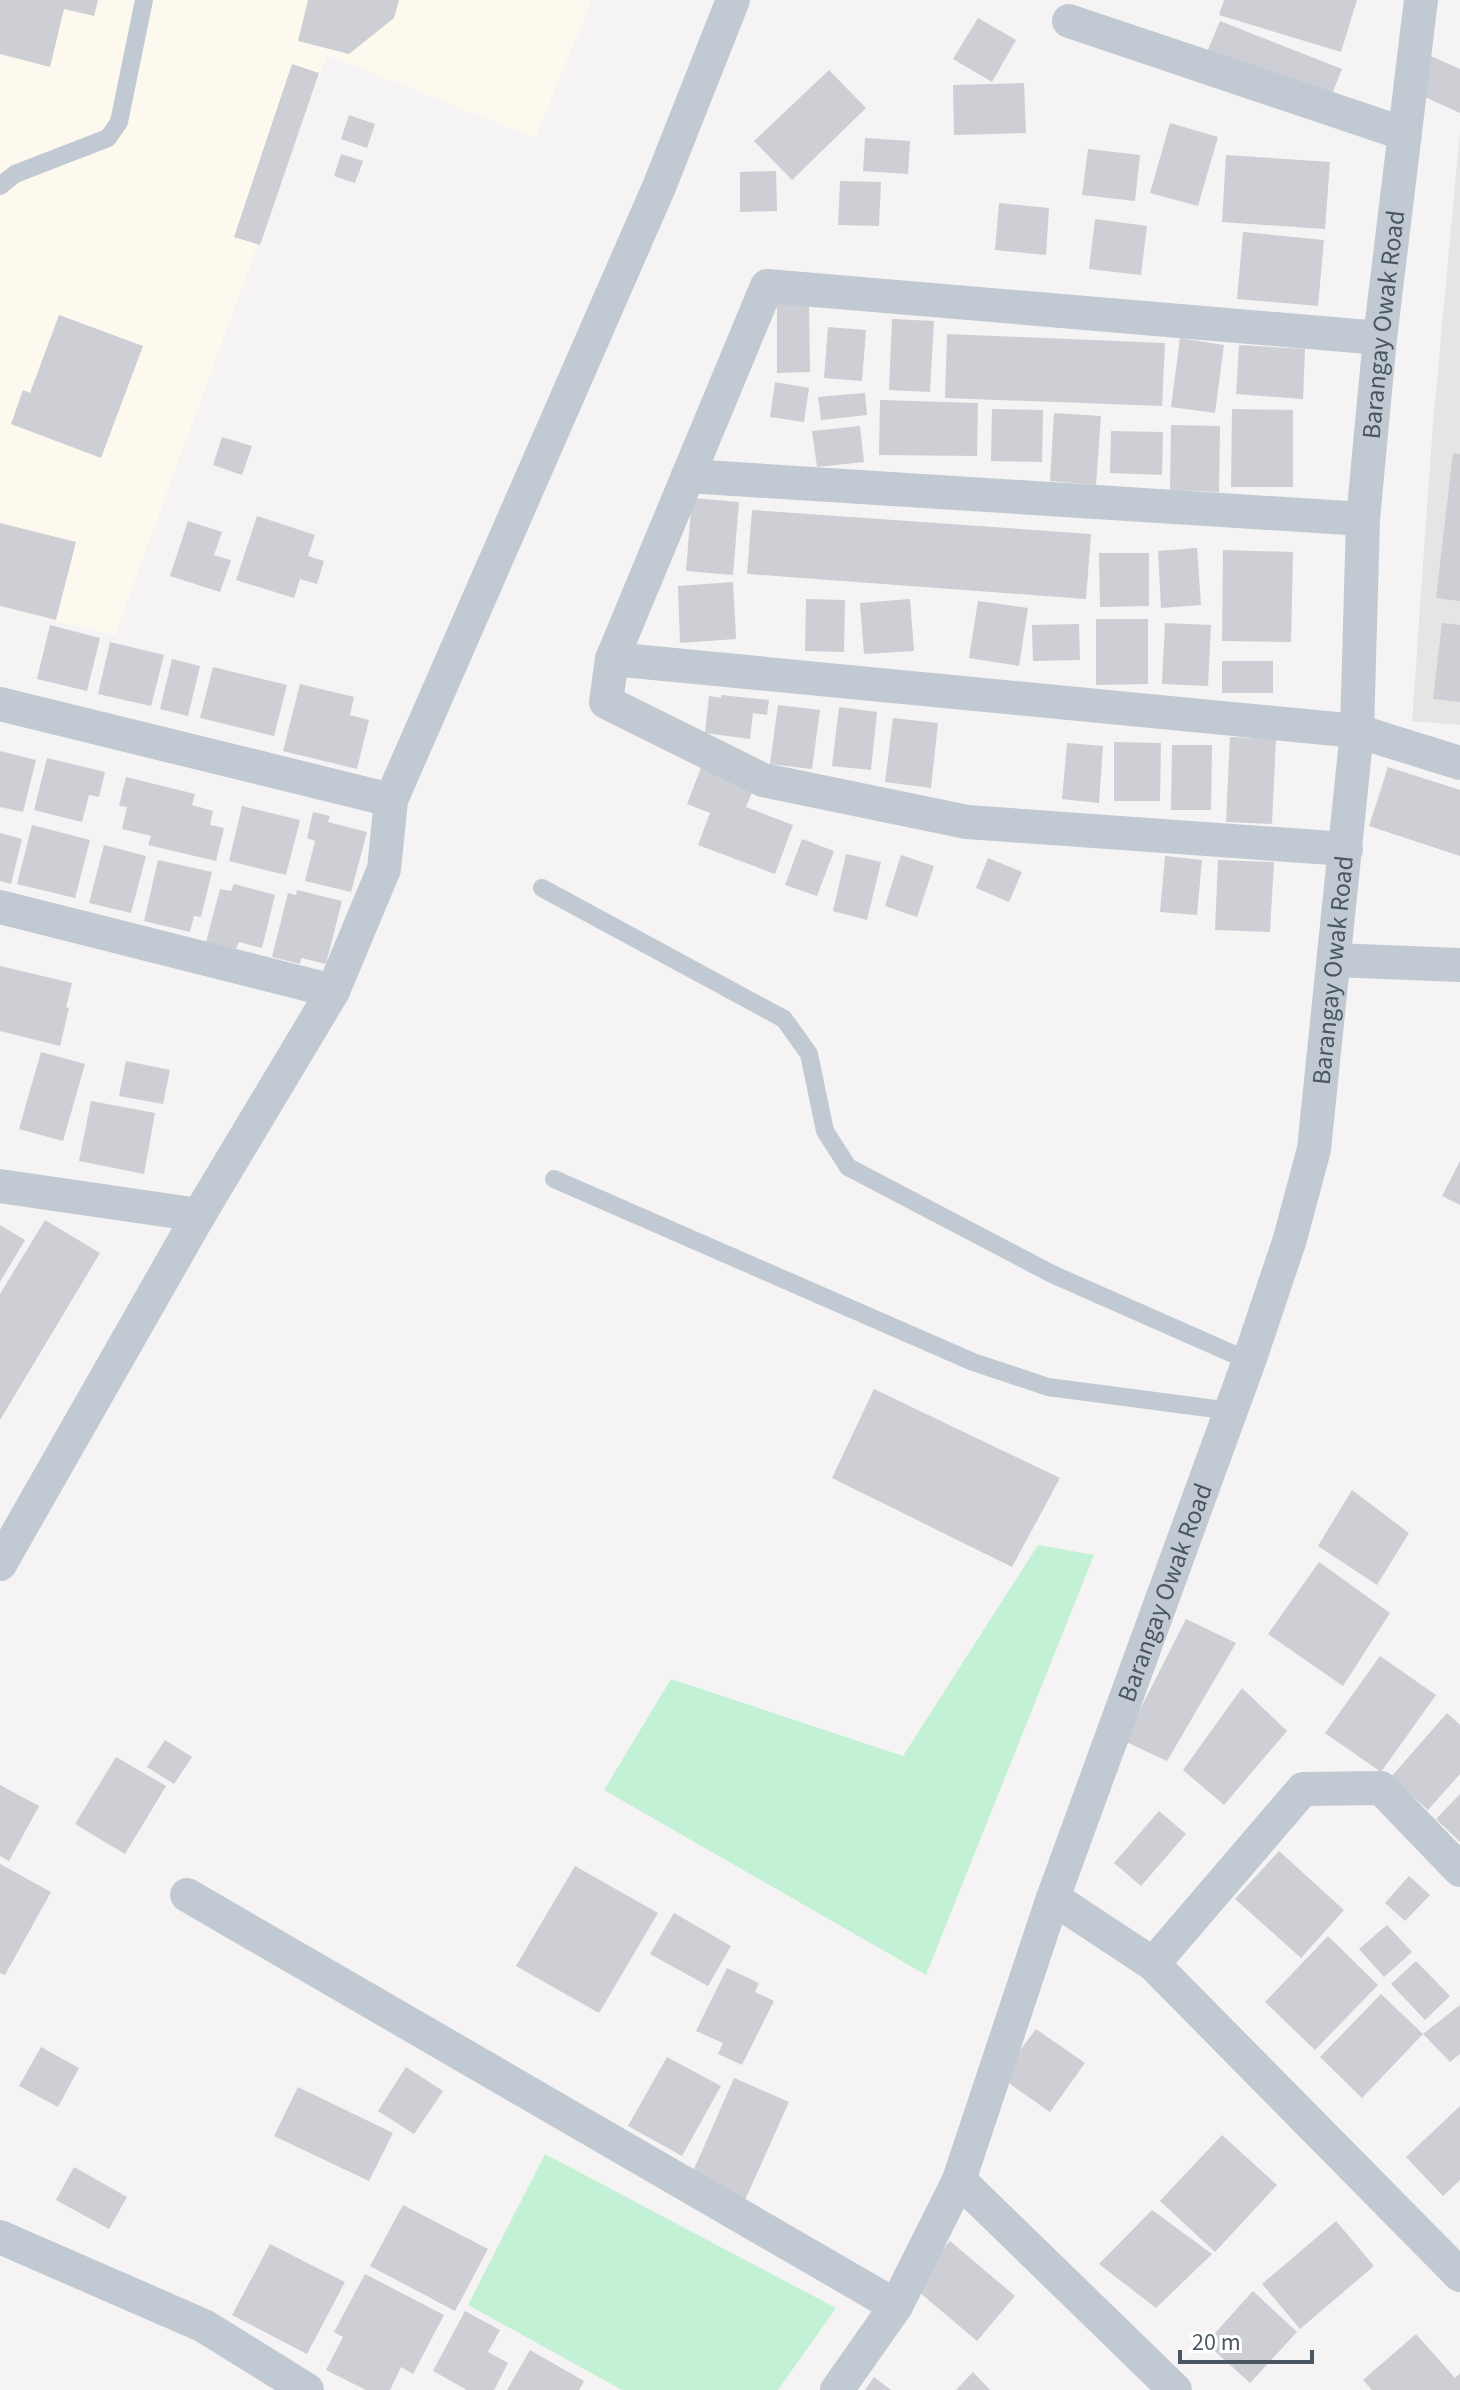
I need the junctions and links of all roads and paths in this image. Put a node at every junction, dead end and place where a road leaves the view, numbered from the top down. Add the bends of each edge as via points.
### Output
1 (144, 0) edge
2 (733, 0) edge
3 (1421, 0) edge
4 (1069, 21) dead end
5 (1405, 134) junction
6 (0, 186) edge
7 (1380, 338) junction
8 (688, 476) junction
9 (1363, 519) junction
10 (612, 659) junction
11 (0, 704) edge
12 (1357, 731) junction
13 (1460, 763) edge
14 (391, 800) junction
15 (1346, 849) junction
16 (542, 888) dead end
17 (0, 907) edge
18 (1334, 960) junction
19 (1460, 965) edge
20 (333, 991) junction
21 (554, 1179) dead end
22 (0, 1186) edge
23 (199, 1215) junction
24 (1249, 1361) junction
25 (1231, 1411) junction
26 (0, 1564) edge
27 (1460, 1870) edge
28 (187, 1895) dead end
29 (1053, 1898) junction
30 (1153, 1964) junction
31 (959, 2180) junction
32 (0, 2237) edge
33 (1460, 2275) edge
34 (896, 2306) junction
35 (307, 2390) edge
36 (837, 2390) edge
37 (1175, 2390) edge

1 - 6 lane via 119,122 108,138 15,174
2 - 14 street via 659,187
3 - 5 street, Barangay Owak Road
4 - 5 street
5 - 7 street, Barangay Owak Road
7 - 8 street via 767,286
7 - 9 street, Barangay Owak Road
8 - 9 street
8 - 10 street
9 - 12 street, Barangay Owak Road
10 - 12 street
10 - 15 street via 606,702 763,780 967,822
11 - 14 street
12 - 13 street
12 - 15 street, Barangay Owak Road
14 - 20 street via 384,869
15 - 18 street, Barangay Owak Road
16 - 24 lane via 784,1019 809,1054 825,1131 848,1167 1052,1274
17 - 20 street
18 - 19 street
18 - 24 street, Barangay Owak Road via 1314,1149
20 - 23 street
21 - 25 lane via 973,1362 1048,1387
22 - 23 street
23 - 26 street
24 - 25 street, Barangay Owak Road
25 - 29 street, Barangay Owak Road
27 - 30 street via 1381,1788 1303,1789
28 - 34 street
29 - 30 street
29 - 31 street, Barangay Owak Road
30 - 33 street
31 - 34 street, Barangay Owak Road
31 - 37 street
32 - 35 street via 204,2326
34 - 36 street, Barangay Owak Road

